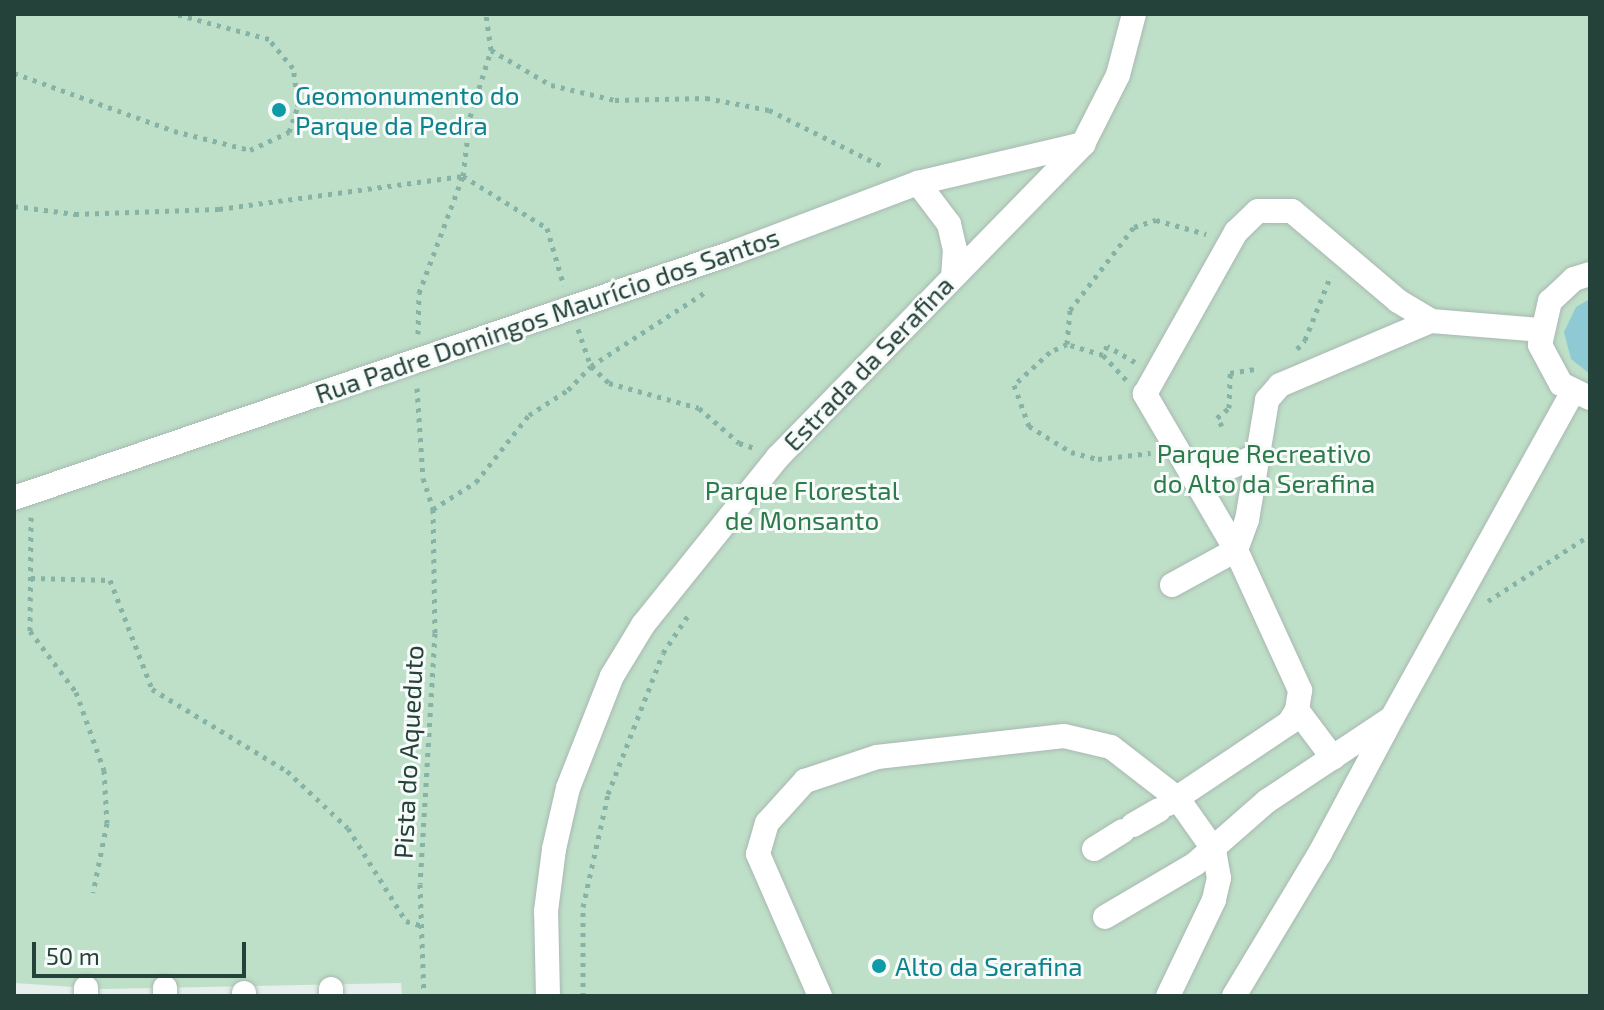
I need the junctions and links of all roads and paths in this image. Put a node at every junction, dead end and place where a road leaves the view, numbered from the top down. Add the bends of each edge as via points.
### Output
1 (176, 14) edge
2 (486, 14) edge
3 (1134, 14) edge
4 (491, 50) junction
5 (14, 73) edge
6 (1083, 144) junction
7 (463, 176) junction
8 (918, 183) junction
9 (14, 206) edge
10 (1236, 232) junction
11 (1332, 240) junction
12 (735, 252) junction
13 (1590, 274) edge
14 (953, 275) junction
15 (570, 306) junction
16 (1431, 321) junction
17 (1540, 330) junction
18 (1067, 344) junction
19 (1294, 351) dead end
20 (418, 360) junction
21 (591, 366) junction
22 (1269, 366) dead end
23 (1255, 369) junction
24 (1155, 374) junction
25 (1582, 395) edge
26 (1267, 400) junction
27 (1222, 426) dead end
28 (778, 457) junction
29 (1254, 457) junction
30 (1183, 459) junction
31 (1196, 482) junction
32 (22, 496) edge
33 (433, 509) junction
34 (1590, 535) edge
35 (1236, 550) junction
36 (31, 578) junction
37 (1172, 585) dead end
38 (697, 602) dead end
39 (1485, 603) dead end
40 (1297, 710) junction
41 (1392, 718) junction
42 (1333, 758) junction
43 (1169, 804) junction
44 (1214, 850) junction
45 (1086, 854) dead end
46 (93, 893) dead end
47 (1105, 917) dead end
48 (422, 926) junction
49 (424, 996) edge
50 (548, 996) edge
51 (583, 996) edge
52 (820, 996) edge
53 (1168, 996) edge
54 (1234, 996) edge

1 - 5 path via 269,39 293,68 298,106 289,132 250,150 174,131
2 - 4 path
3 - 6 street, Estrada da Serafina via 1118,75
4 - 7 path, Pista do Aqueduto via 470,117
4 - 8 path via 551,85 615,100 706,98 769,110
6 - 8 street, Rua Padre Domingos Maurício dos Santos
6 - 14 street, Estrada da Serafina
7 - 9 path via 219,209 75,214
7 - 15 path via 547,228
7 - 20 path, Pista do Aqueduto via 419,293
8 - 12 street, Rua Padre Domingos Maurício dos Santos
8 - 14 street via 949,224 955,249
10 - 11 street via 1258,211 1276,208 1303,216
10 - 18 path via 1221,239 1156,220 1134,227 1070,310
10 - 24 street
11 - 16 street via 1398,301
11 - 19 path via 1335,257 1328,283 1305,340
12 - 15 street, Rua Padre Domingos Maurício dos Santos
12 - 21 path via 726,278
13 - 17 street via 1561,289 1543,315
14 - 28 street, Estrada da Serafina
15 - 20 street, Rua Padre Domingos Maurício dos Santos
15 - 21 path
16 - 17 street
16 - 26 street via 1302,372
17 - 25 street via 1551,373
18 - 24 path via 1103,355 1107,346
18 - 30 path via 1050,352 1014,385 1029,426 1071,452 1098,459 1151,453
20 - 32 street, Rua Padre Domingos Maurício dos Santos
20 - 33 path, Pista do Aqueduto via 417,424 423,478
21 - 28 path via 609,383 699,408 739,443
21 - 33 path via 519,424 476,482
22 - 23 path
23 - 26 path
23 - 27 path via 1230,373 1229,408 1217,418
24 - 30 street via 1145,394
25 - 41 street
26 - 29 street
28 - 50 street, Estrada da Serafina via 643,625 612,676 568,788 554,849 546,911
29 - 31 street
29 - 35 street via 1247,520
30 - 31 street
31 - 35 street
32 - 36 path
33 - 48 path, Pista do Aqueduto via 435,633
34 - 39 path
35 - 37 street
35 - 40 street via 1294,671 1300,690
36 - 46 path via 30,631 76,692 104,770 107,823
36 - 48 path via 110,580 152,689 287,771 348,828 406,921
38 - 51 path via 663,653 608,794 583,907
40 - 42 street
40 - 43 street via 1277,732
41 - 42 street
41 - 54 street via 1320,853
42 - 44 street via 1267,801
43 - 44 street
43 - 45 street
43 - 52 street via 1111,747 1064,736 877,757 805,781 767,823 758,854
44 - 47 street
44 - 53 street via 1219,878 1214,900
48 - 49 path, Pista do Aqueduto

